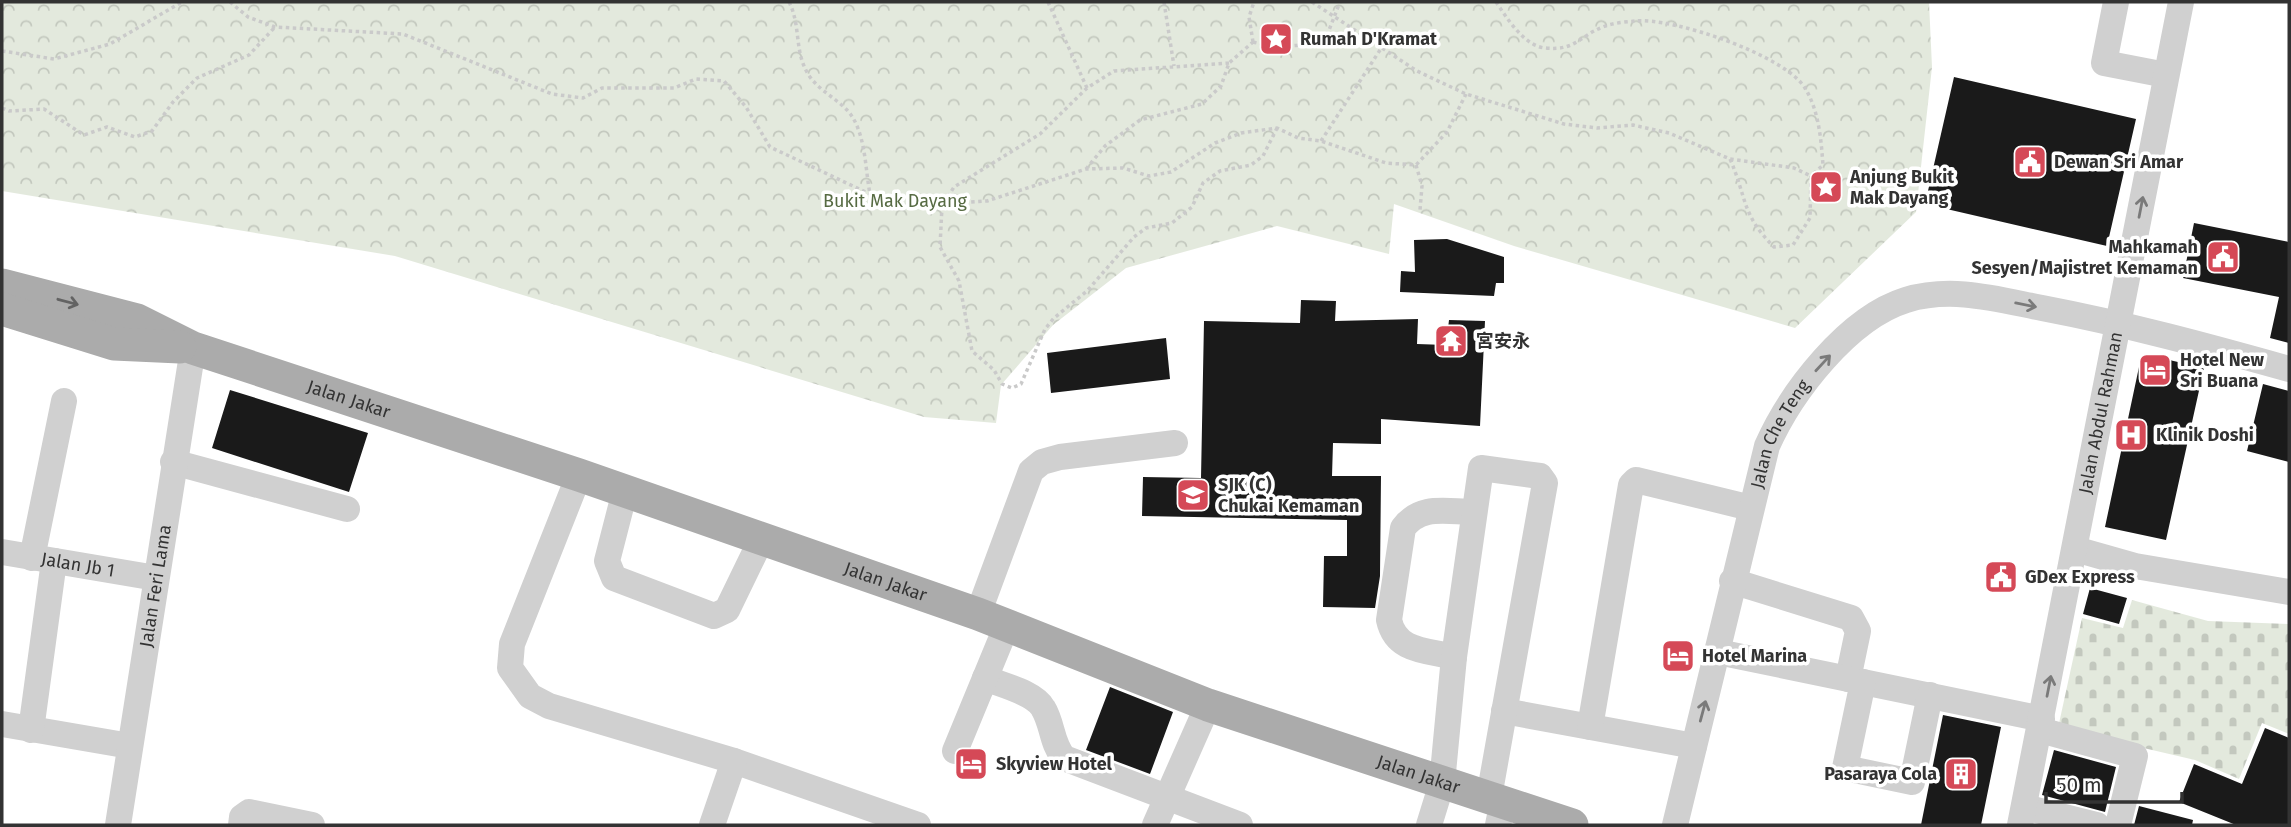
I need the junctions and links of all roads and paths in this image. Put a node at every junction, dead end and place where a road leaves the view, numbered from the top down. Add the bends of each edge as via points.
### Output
1 (182, 2) edge
2 (230, 2) edge
3 (789, 2) edge
4 (1048, 2) edge
5 (1164, 2) edge
6 (1254, 2) edge
7 (1312, 2) edge
8 (1340, 2) edge
9 (1496, 2) edge
10 (2116, 2) edge
11 (2181, 2) edge
12 (1336, 16) junction
13 (275, 27) junction
14 (1253, 42) junction
15 (1382, 47) junction
16 (2, 51) edge
17 (1229, 63) junction
18 (1174, 66) junction
19 (2166, 75) junction
20 (1087, 89) junction
21 (1466, 94) junction
22 (2, 108) edge
23 (1277, 128) junction
24 (1321, 141) junction
25 (1730, 159) junction
26 (1416, 165) junction
27 (1086, 169) junction
28 (1811, 176) junction
29 (870, 194) junction
30 (942, 206) junction
31 (1420, 211) dead end
32 (2, 285) edge
33 (2, 309) edge
34 (2118, 322) junction
35 (193, 348) junction
36 (2289, 369) edge
37 (64, 401) dead end
38 (1175, 443) dead end
39 (173, 462) junction
40 (579, 475) junction
41 (625, 491) junction
42 (1751, 508) junction
43 (347, 509) dead end
44 (1474, 512) junction
45 (761, 540) junction
46 (2075, 549) junction
47 (2, 552) edge
48 (43, 559) junction
49 (156, 578) junction
50 (1732, 581) junction
51 (2289, 592) edge
52 (992, 619) junction
53 (1718, 652) junction
54 (1454, 657) junction
55 (985, 678) junction
56 (1856, 680) junction
57 (1930, 695) junction
58 (1208, 705) junction
59 (1504, 711) junction
60 (2, 724) edge
61 (2041, 724) junction
62 (1590, 727) junction
63 (31, 730) junction
64 (130, 746) junction
65 (1694, 746) junction
66 (955, 751) dead end
67 (734, 761) junction
68 (1442, 783) junction
69 (1167, 798) junction
70 (1496, 808) edge
71 (2022, 816) edge
72 (118, 825) edge
73 (241, 825) edge
74 (313, 825) edge
75 (712, 825) edge
76 (918, 825) edge
77 (1155, 825) edge
78 (1240, 825) edge
79 (1429, 825) edge
80 (1572, 825) edge
81 (1675, 825) edge
82 (2097, 825) edge
83 (2118, 825) edge

1 - 16 path via 110,44 54,59
2 - 13 path via 248,17
3 - 29 path via 797,17 798,50 808,75 848,111 860,135
4 - 20 path
5 - 18 path
6 - 14 path via 1250,17
7 - 12 path
8 - 12 path
9 - 28 path via 1513,27 1542,48 1572,47 1603,26 1638,21 1696,30 1777,61 1804,87 1820,127 1823,165
10 - 19 street via 2104,63
11 - 19 street, Jalan Abdul Rahman
12 - 14 path via 1326,38 1301,46
12 - 15 path
13 - 22 path via 248,55 197,78 152,131 135,137 107,127 84,135 44,109
13 - 29 path via 403,34 552,94 583,98 602,89 674,89 696,79 724,81 770,147
14 - 17 path
15 - 21 path via 1417,71
15 - 24 path
17 - 18 path
17 - 27 path via 1222,86 1202,104 1140,120 1105,146
18 - 20 path via 1114,71
34 -> 19 street, Jalan Abdul Rahman
20 - 30 path via 1040,135 954,187
21 - 25 path via 1564,124 1597,128 1633,125 1669,133
21 - 26 path via 1447,132
23 - 24 path via 1298,138
23 - 27 path via 1241,133 1215,143 1171,172 1149,176 1123,168
23 - 30 path via 1263,156 1251,165 1220,170 1203,183 1192,207 1172,223 1146,228 1134,237 1087,291 1045,329 1021,384 1012,388 1002,384 972,351 959,281 940,247
24 - 26 path via 1386,163
25 - 28 path via 1794,168
25 - 28 path via 1755,228 1774,247 1793,245 1810,218
26 - 31 path via 1422,186
27 - 30 path via 987,201
29 - 30 path via 907,206
32 -> 35 main road, Jalan Jakar via 137,320
33 - 35 main road, Jalan Jakar via 114,344
34 - 36 street, Jalan Che Teng
42 -> 34 street, Jalan Che Teng via 1767,446 1780,417 1798,390 1853,331 1880,312 1935,293 1965,293
34 - 46 street, Jalan Abdul Rahman
35 - 39 street, Jalan Feri Lama
35 - 40 main road, Jalan Jakar
37 - 48 street
38 - 52 street via 1060,457 1031,471
39 - 43 street
39 - 49 street, Jalan Feri Lama
40 - 41 main road, Jalan Jakar
40 - 67 street via 512,644 510,668 530,696 549,706
41 - 45 main road, Jalan Jakar
41 - 45 street via 608,570 614,578 714,616 727,610
42 - 50 street, Jalan Che Teng
42 - 62 street via 1636,480 1631,485
44 - 54 street
44 - 54 street via 1412,516 1403,528 1389,620 1399,643
44 - 59 street via 1481,468 1540,476 1545,483
45 - 52 main road, Jalan Jakar
46 - 51 street via 2135,566
61 -> 46 street, Jalan Abdul Rahman
47 - 48 street, Jalan Jb 1
48 - 49 street, Jalan Jb 1
48 - 63 street
49 - 64 street, Jalan Feri Lama
50 - 53 street, Jalan Che Teng
50 - 56 street via 1851,618 1858,631
52 - 55 street
52 - 58 main road, Jalan Jakar
53 - 56 street
65 -> 53 street, Jalan Che Teng
54 - 68 street
55 - 66 street
55 - 69 street via 1035,699 1043,707 1056,749 1064,758
56 - 57 street
56 - 57 street via 1845,768 1912,782
57 - 61 street
58 - 68 main road, Jalan Jakar
58 - 69 street
59 - 62 street
59 - 70 street
60 - 63 street
61 - 71 street, Jalan Abdul Rahman
61 - 83 street via 2135,756
62 - 65 street
63 - 64 street
64 - 72 street, Jalan Feri Lama
65 - 81 street, Jalan Che Teng
67 - 75 street
67 - 76 street
68 - 70 main road, Jalan Jakar
68 - 79 street
69 - 77 street
69 - 78 street
70 - 80 main road, Jalan Jakar
71 - 82 street
73 - 74 street via 249,812

